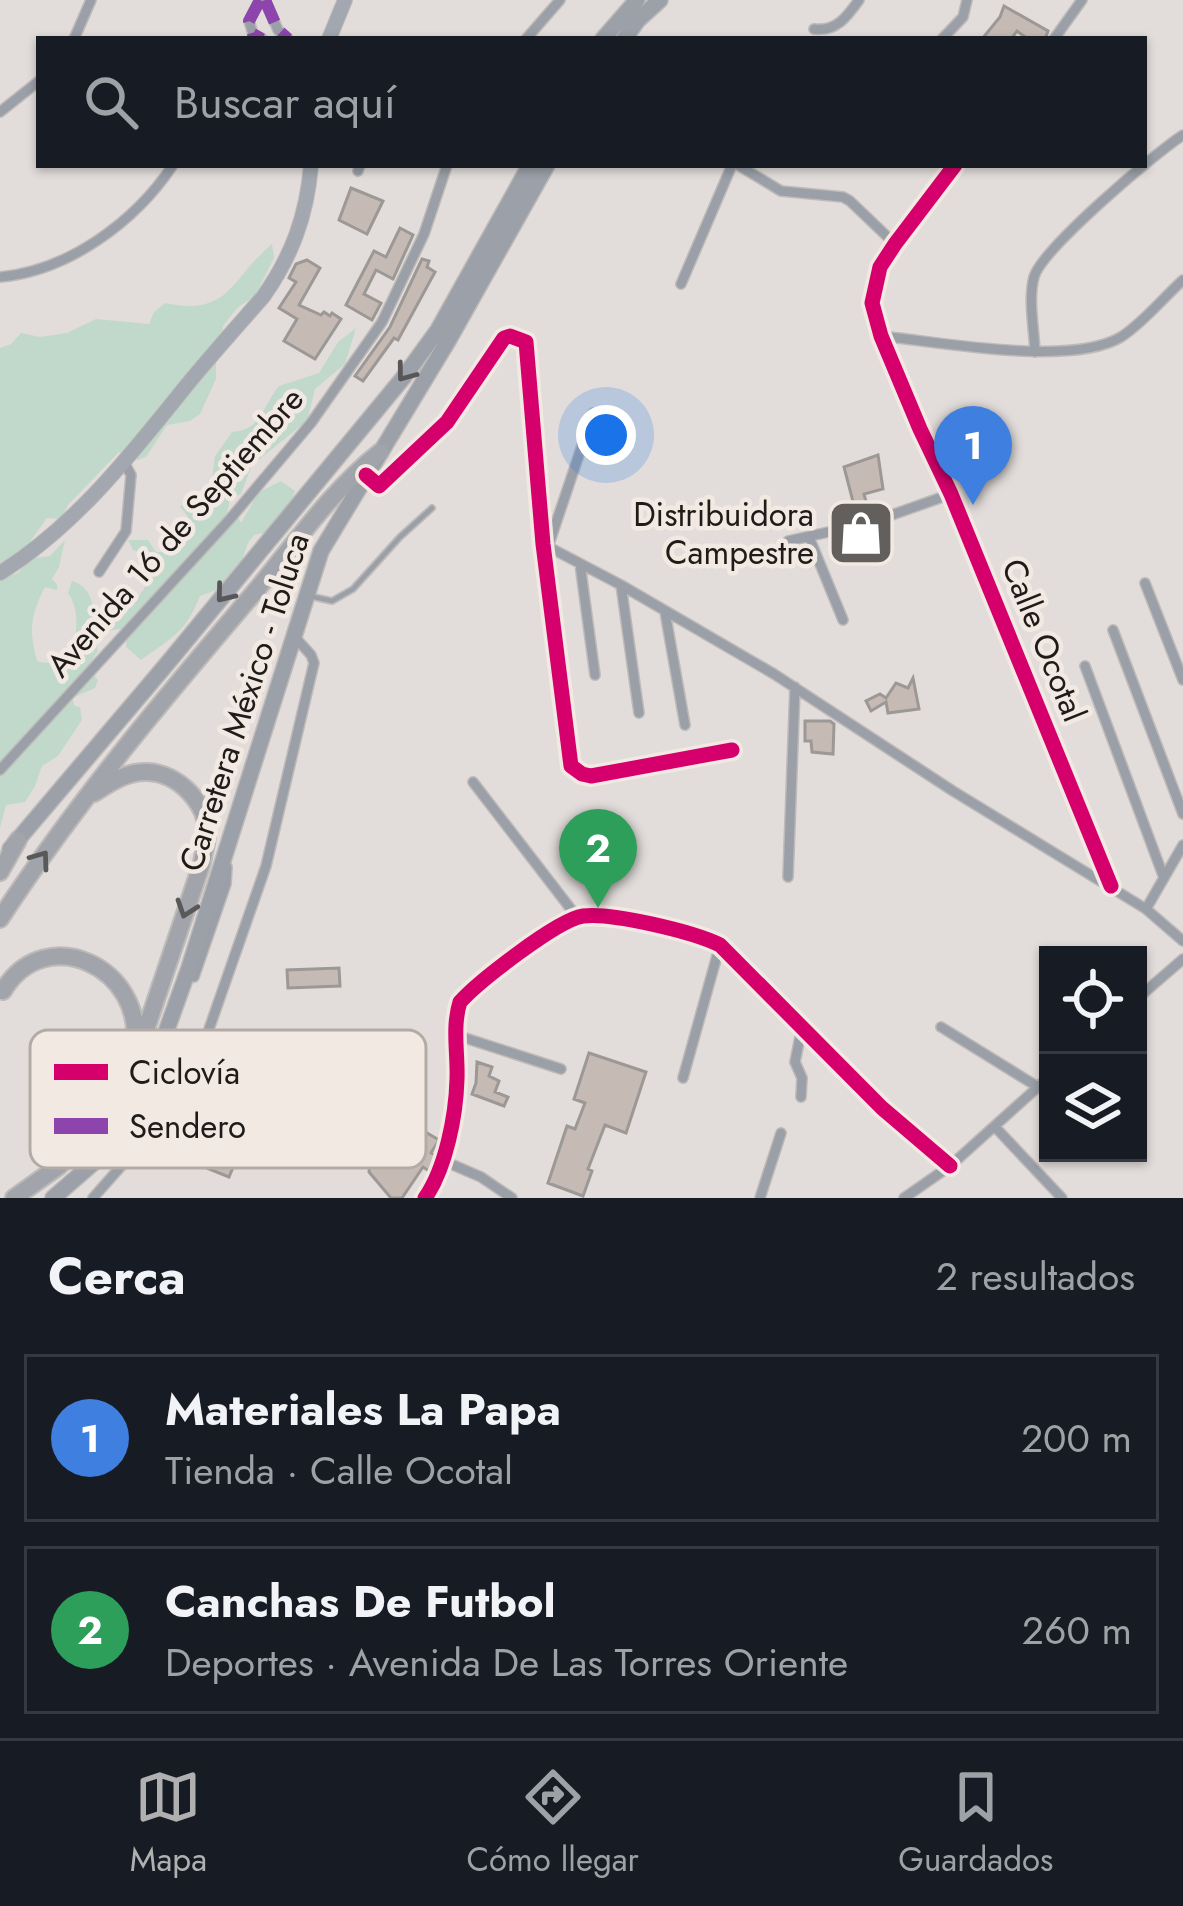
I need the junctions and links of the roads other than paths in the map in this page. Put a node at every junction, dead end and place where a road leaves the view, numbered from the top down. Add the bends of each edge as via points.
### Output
1 (91, 0) edge
2 (262, 0) edge
3 (345, 0) edge
4 (560, 0) edge
5 (637, 0) edge
6 (660, 0) edge
7 (859, 0) edge
8 (967, 0) edge
9 (1082, 0) edge
10 (814, 28) dead end
11 (75, 36) edge
12 (259, 36) edge
13 (285, 36) edge
14 (330, 36) edge
15 (529, 36) edge
16 (606, 36) edge
17 (626, 36) edge
18 (945, 36) edge
19 (1056, 36) edge
20 (36, 83) edge
21 (0, 112) edge
22 (1183, 135) edge
23 (1147, 165) edge
24 (170, 168) edge
25 (311, 168) edge
26 (446, 168) edge
27 (528, 168) edge
28 (545, 168) edge
29 (734, 168) edge
30 (740, 168) edge
31 (953, 168) edge
32 (1144, 168) edge
33 (895, 244) junction
34 (0, 277) edge
35 (1183, 280) edge
36 (680, 284) dead end
37 (881, 336) junction
38 (1035, 352) junction
39 (593, 413) dead end
40 (380, 452) junction
41 (124, 463) junction
42 (366, 476) junction
43 (951, 494) junction
44 (432, 508) dead end
45 (809, 537) junction
46 (788, 541) dead end
47 (545, 546) junction
48 (580, 564) junction
49 (99, 572) dead end
50 (0, 573) edge
51 (1145, 584) dead end
52 (621, 586) junction
53 (305, 595) junction
54 (665, 612) junction
55 (843, 620) dead end
56 (1113, 630) dead end
57 (293, 635) junction
58 (1085, 667) dead end
59 (595, 675) dead end
60 (1183, 680) edge
61 (795, 687) junction
62 (639, 713) dead end
63 (685, 725) dead end
64 (732, 750) dead end
65 (0, 770) edge
66 (473, 782) dead end
67 (83, 800) junction
68 (1183, 814) edge
69 (18, 840) junction
70 (229, 842) junction
71 (1183, 845) edge
72 (0, 860) edge
73 (0, 872) edge
74 (788, 877) dead end
75 (1164, 878) junction
76 (1111, 886) junction
77 (1146, 909) junction
78 (578, 917) junction
79 (0, 919) edge
80 (1183, 941) edge
81 (720, 945) junction
82 (1183, 959) edge
83 (1147, 990) edge
84 (3, 991) edge
85 (802, 1027) junction
86 (941, 1027) dead end
87 (135, 1030) edge
88 (147, 1030) edge
89 (167, 1030) edge
90 (173, 1030) edge
91 (209, 1030) edge
92 (456, 1035) junction
93 (561, 1069) dead end
94 (683, 1078) dead end
95 (1038, 1088) joint
96 (801, 1097) dead end
97 (996, 1127) junction
98 (781, 1133) dead end
99 (444, 1161) junction
100 (950, 1166) junction
101 (55, 1168) edge
102 (88, 1168) edge
103 (119, 1168) edge
104 (14, 1198) edge
105 (53, 1198) edge
106 (93, 1198) edge
107 (425, 1198) edge
108 (512, 1198) edge
109 (760, 1198) edge
110 (904, 1198) edge
111 (1062, 1198) edge

1 - 11 street
2 - 12 street via 249,27
2 - 13 street
3 - 14 street
4 - 15 street
5 - 16 main road
6 - 17 main road
7 - 10 street via 839,23
8 - 18 street
9 - 19 street
20 - 21 street
22 - 23 street
24 - 34 street via 87,248 27,275
25 - 41 street via 302,225 277,276
26 - 65 street, Avenida 16 de Septiembre via 382,322 311,423
27 -> 69 main road, Carretera México - Toluca via 403,378
28 - 40 main road, Carretera México - Toluca
29 - 36 street
30 - 33 street via 781,191 843,197
31 - 33 street, Calle Ocotal
32 - 38 street via 1040,263
33 - 37 street, Calle Ocotal via 873,290
35 - 38 street via 1114,340
37 - 38 street
37 - 43 street, Calle Ocotal
39 - 47 street
40 - 42 main road, Carretera México - Toluca
40 - 67 highway
41 - 49 street via 131,475 126,531
41 - 50 street
42 - 47 street via 379,486 447,422 504,338 517,338 527,346
42 - 53 main road, Carretera México - Toluca via 321,550
43 - 45 street
43 - 76 street, Calle Ocotal
44 - 53 lane via 352,590 332,601
45 - 46 street
45 - 55 street
47 - 48 street
47 - 64 street via 571,766 591,776
48 - 52 street
48 - 59 street
51 - 60 street
52 - 54 street
52 - 62 street
53 - 57 main road, Carretera México - Toluca
54 - 61 street
54 - 63 street
56 - 68 street
57 - 70 main road, Carretera México - Toluca
57 - 91 street via 314,663 266,866
58 - 75 street
61 - 74 street
61 - 76 street
66 - 78 street
79 -> 67 highway
67 -> 88 highway via 118,778 147,772 190,791 201,808 208,834 202,863
69 - 72 main road, Carretera México - Toluca
69 - 73 highway
70 - 89 main road, Carretera México - Toluca
70 - 90 street via 226,884
71 - 75 street
75 - 77 street
76 - 77 street
77 - 80 street
78 - 81 street
78 - 92 street via 465,996
81 - 85 street
81 - 94 street
82 - 83 street
84 - 87 highway via 26,964 78,959 124,988
85 - 96 street via 795,1058
85 - 100 street
86 - 95 street
92 - 93 street
92 - 99 street
95 - 97 street
97 - 100 street
97 - 111 street
98 - 109 street
99 - 107 street
99 - 108 street
100 - 110 street
101 - 104 highway
102 - 105 main road, Carretera México - Toluca
103 - 106 street

